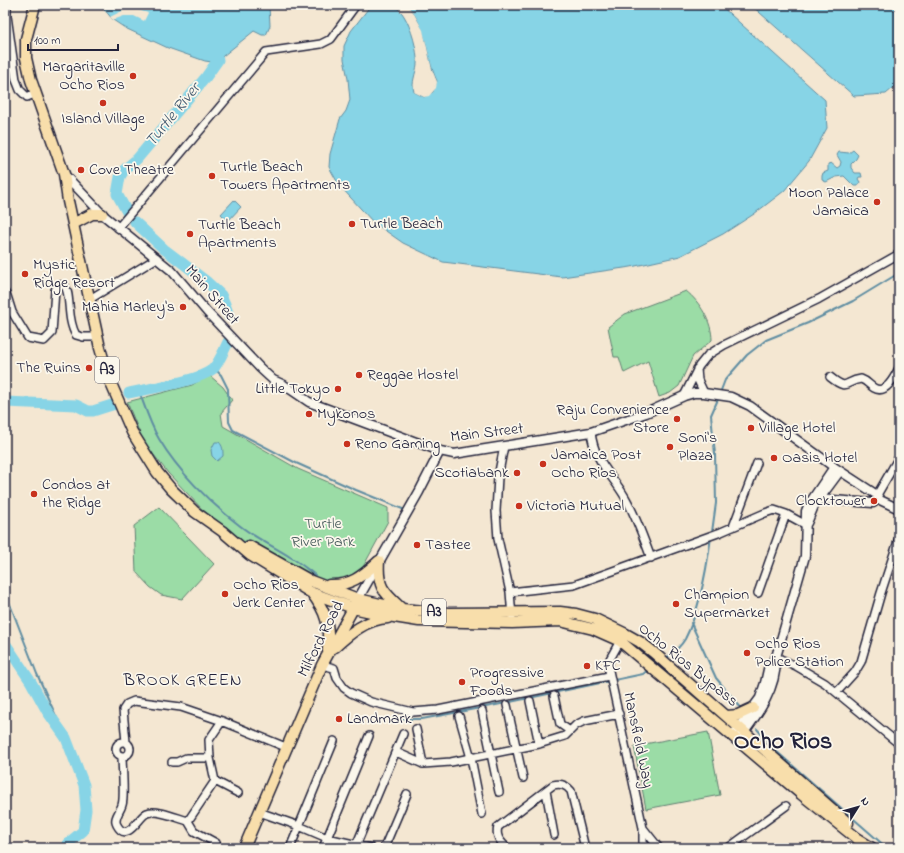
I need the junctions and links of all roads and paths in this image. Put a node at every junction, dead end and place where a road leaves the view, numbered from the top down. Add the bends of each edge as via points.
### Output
1 (7, 5) edge
2 (35, 5) edge
3 (356, 5) edge
4 (36, 93) junction
5 (64, 174) junction
6 (102, 214) junction
7 (73, 224) junction
8 (118, 228) junction
9 (899, 254) edge
10 (157, 258) junction
11 (5, 293) edge
12 (90, 299) junction
13 (97, 337) junction
14 (899, 368) edge
15 (697, 369) junction
16 (830, 378) dead end
17 (707, 393) junction
18 (684, 396) junction
19 (591, 432) junction
20 (504, 446) junction
21 (440, 451) junction
22 (899, 457) edge
23 (757, 463) dead end
24 (837, 469) junction
25 (878, 497) junction
26 (819, 499) junction
27 (899, 509) edge
28 (786, 514) junction
29 (806, 525) junction
30 (732, 527) junction
31 (899, 538) edge
32 (651, 558) junction
33 (379, 561) junction
34 (311, 587) junction
35 (510, 592) junction
36 (758, 593) dead end
37 (358, 598) junction
38 (353, 608) junction
39 (402, 609) junction
40 (511, 612) junction
41 (394, 617) junction
42 (512, 623) junction
43 (620, 641) junction
44 (328, 654) junction
45 (776, 657) junction
46 (322, 665) junction
47 (610, 678) junction
48 (837, 692) junction
49 (554, 696) dead end
50 (530, 701) dead end
51 (507, 705) dead end
52 (753, 708) junction
53 (482, 711) dead end
54 (619, 714) junction
55 (459, 716) dead end
56 (727, 716) junction
57 (222, 720) junction
58 (416, 729) dead end
59 (570, 731) junction
60 (739, 733) junction
61 (403, 734) dead end
62 (369, 736) dead end
63 (334, 741) dead end
64 (126, 742) junction
65 (539, 744) junction
66 (899, 744) edge
67 (288, 748) junction
68 (516, 749) junction
69 (396, 752) junction
70 (491, 754) junction
71 (122, 756) junction
72 (210, 758) junction
73 (471, 758) junction
74 (172, 762) dead end
75 (423, 764) junction
76 (523, 778) dead end
77 (215, 782) junction
78 (499, 792) dead end
79 (546, 792) junction
80 (238, 793) dead end
81 (407, 794) dead end
82 (786, 806) dead end
83 (259, 812) junction
84 (482, 814) dead end
85 (188, 821) junction
86 (299, 826) junction
87 (643, 828) junction
88 (554, 835) dead end
89 (327, 838) junction
90 (216, 843) dead end
91 (355, 847) edge
92 (244, 848) edge
93 (290, 848) edge
94 (323, 848) edge
95 (371, 848) edge
96 (384, 848) edge
97 (508, 848) edge
98 (585, 848) edge
99 (643, 848) edge
100 (659, 848) edge
101 (728, 848) edge
102 (872, 848) edge
103 (876, 848) edge

1 - 4 street via 16,80 20,90 27,97
2 - 4 main road, A3 via 26,39 26,58
3 - 8 street via 326,42 266,52
4 - 5 main road, A3
5 - 6 street, Main Street
5 - 7 main road, A3
6 - 7 main road via 92,214
6 - 8 street, Main Street
7 - 12 main road, A3
8 - 10 street, Main Street
9 - 15 street via 819,299 714,351 703,359
10 - 12 street
10 - 21 street, Main Street via 273,380 309,402
11 - 13 street via 12,312 28,338 44,340 52,333 55,290 58,285 64,285 72,330 76,335
12 - 13 main road, A3
13 - 34 main road, Ocho Rios Bypass / A3 via 120,407 132,432 171,489 195,512 222,531
14 - 16 street via 881,390 875,389 861,379 841,385
15 - 17 street via 698,380
15 - 18 street
17 - 18 street, Main Street
17 - 24 street, Main Street via 731,398 750,406
18 - 19 street, Main Street via 646,413
19 - 20 street, Main Street
19 - 32 street via 596,454 625,497 639,524
20 - 21 street, Main Street via 460,454
20 - 35 street via 498,477 496,511 498,539
21 - 33 street, Milford Road
22 - 25 street
23 - 30 street
24 - 25 street, Main Street
24 - 26 street
24 - 29 street via 809,504
25 - 26 street via 873,503
25 - 27 street, Main Street
26 - 29 street
28 - 29 street
28 - 30 street via 774,510
28 - 36 street
29 - 45 street via 805,556
30 - 32 street
31 - 48 street via 861,662
32 - 35 street via 574,586
33 - 34 main road via 350,583
33 - 37 street, Milford Road
33 - 39 main road via 380,583 386,594
34 - 37 main road, Ocho Rios Bypass / A3
34 - 38 main road, Ocho Rios Bypass / A3
34 - 44 main road via 326,617 329,630
35 - 40 street
37 - 38 main road, Milford Road
37 - 39 main road, Ocho Rios Bypass / A3
38 - 41 main road, Ocho Rios Bypass / A3
38 - 44 main road, Milford Road
39 - 40 main road, Ocho Rios Bypass / A3 via 448,613
40 - 42 street
40 - 56 main road, Ocho Rios Bypass / A3 via 560,612 595,619 635,639 653,652
41 - 42 main road, Ocho Rios Bypass / A3 via 440,622
41 - 44 main road via 381,618 359,628
42 - 43 main road, Ocho Rios Bypass / A3 via 560,621 593,629
43 - 47 street, Mansfield Way via 608,666
43 - 60 main road, Ocho Rios Bypass / A3 via 663,678
44 - 46 main road, Milford Road
45 - 48 street via 810,674
45 - 52 street via 769,665 760,698
45 - 60 street via 777,668 766,701
46 - 47 street via 334,668 337,678 351,693 371,702 413,712 438,710
46 - 67 main road, Milford Road
47 - 54 street, Mansfield Way
48 - 66 street
49 - 59 street via 560,724
50 - 65 street
51 - 68 street
52 - 56 main road via 738,715
52 - 60 street
53 - 70 street
54 - 59 street via 584,721
54 - 87 street, Mansfield Way
55 - 73 street
56 - 60 main road, Ocho Rios Bypass / A3
57 - 64 street via 181,707 134,701 127,704 123,710
57 - 67 street
57 - 72 street via 209,740
58 - 75 street
59 - 65 street via 565,736
60 - 102 main road, Ocho Rios Bypass / A3 via 801,794
60 - 103 main road, Ocho Rios Bypass / A3
61 - 69 street
62 - 89 street
63 - 86 street
64 - 71 street via 130,750 126,756
64 - 71 street via 116,747 118,754
65 - 68 street
67 - 83 main road, Milford Road
68 - 70 street
68 - 76 street
69 - 75 street
69 - 91 street
70 - 73 street
70 - 78 street
71 - 85 street via 123,805 116,820 120,829 130,830 147,813 156,812
72 - 74 street via 186,758
72 - 77 street
73 - 75 street
73 - 84 street
77 - 80 street
77 - 85 street
79 - 88 street
79 - 97 street via 498,827 497,835
79 - 98 street via 557,784 571,791
81 - 96 street
82 - 101 street
83 - 86 street
83 - 92 main road, Milford Road
85 - 90 street via 194,831
86 - 89 street
86 - 93 street
87 - 99 street, Mansfield Way
87 - 100 street
89 - 91 street
89 - 94 street
91 - 95 street

